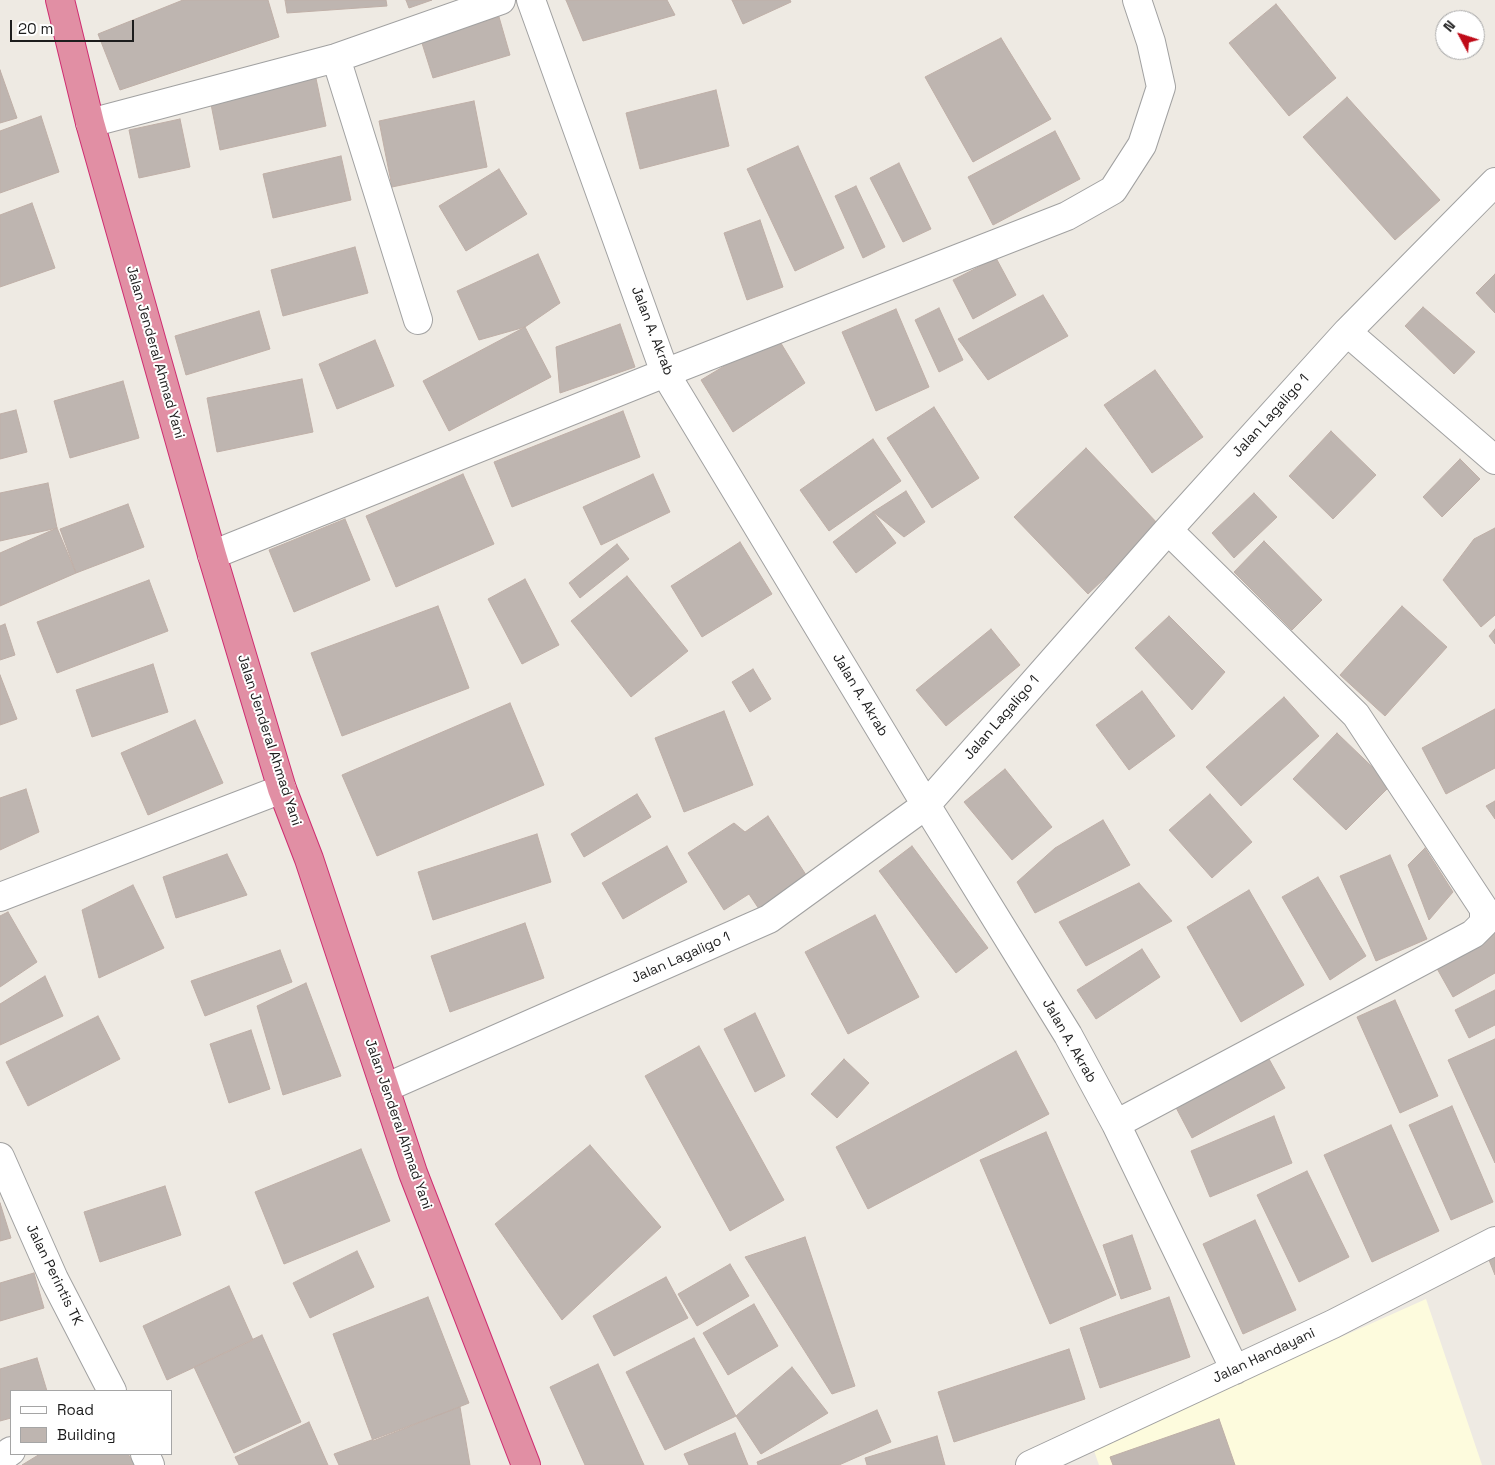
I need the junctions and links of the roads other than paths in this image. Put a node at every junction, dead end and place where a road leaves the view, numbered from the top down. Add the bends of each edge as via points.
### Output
1 (60, 0) edge
2 (501, 0) edge
3 (531, 0) edge
4 (1138, 0) edge
5 (336, 58) junction
6 (90, 123) junction
7 (1495, 182) edge
8 (418, 320) dead end
9 (1348, 332) junction
10 (665, 372) junction
11 (1495, 460) edge
12 (1168, 530) junction
13 (212, 555) junction
14 (282, 789) junction
15 (926, 805) junction
16 (0, 897) edge
17 (385, 1088) junction
18 (1116, 1124) junction
19 (0, 1157) edge
20 (1495, 1241) edge
21 (1235, 1370) junction
22 (110, 1390) edge
23 (526, 1465) edge
24 (1030, 1465) edge

1 - 6 highway, Jalan Jenderal Ahmad Yani
2 - 5 street
3 - 10 street, Jalan A. Akrab
4 - 10 street via 1161,87 1142,145 1113,190 1067,216
5 - 6 street
5 - 8 street
6 - 13 highway, Jalan Jenderal Ahmad Yani
7 - 9 street, Jalan Lagaligo 1
9 - 11 street
9 - 12 street, Jalan Lagaligo 1
10 - 13 street
10 - 15 street, Jalan A. Akrab
12 - 15 street, Jalan Lagaligo 1
12 - 18 street via 1356,715 1484,909 1484,922 1474,934
13 - 14 highway, Jalan Jenderal Ahmad Yani
14 - 16 street
14 - 17 highway, Jalan Jenderal Ahmad Yani via 310,858
15 - 17 street, Jalan Lagaligo 1 via 769,919
15 - 18 street, Jalan A. Akrab via 1068,1036
17 - 23 highway, Jalan Jenderal Ahmad Yani via 413,1173
18 - 21 street, Jalan A. Akrab
19 - 22 street, Jalan Perintis TK via 54,1280
20 - 21 street, Jalan Handayani
21 - 24 street, Jalan Handayani

